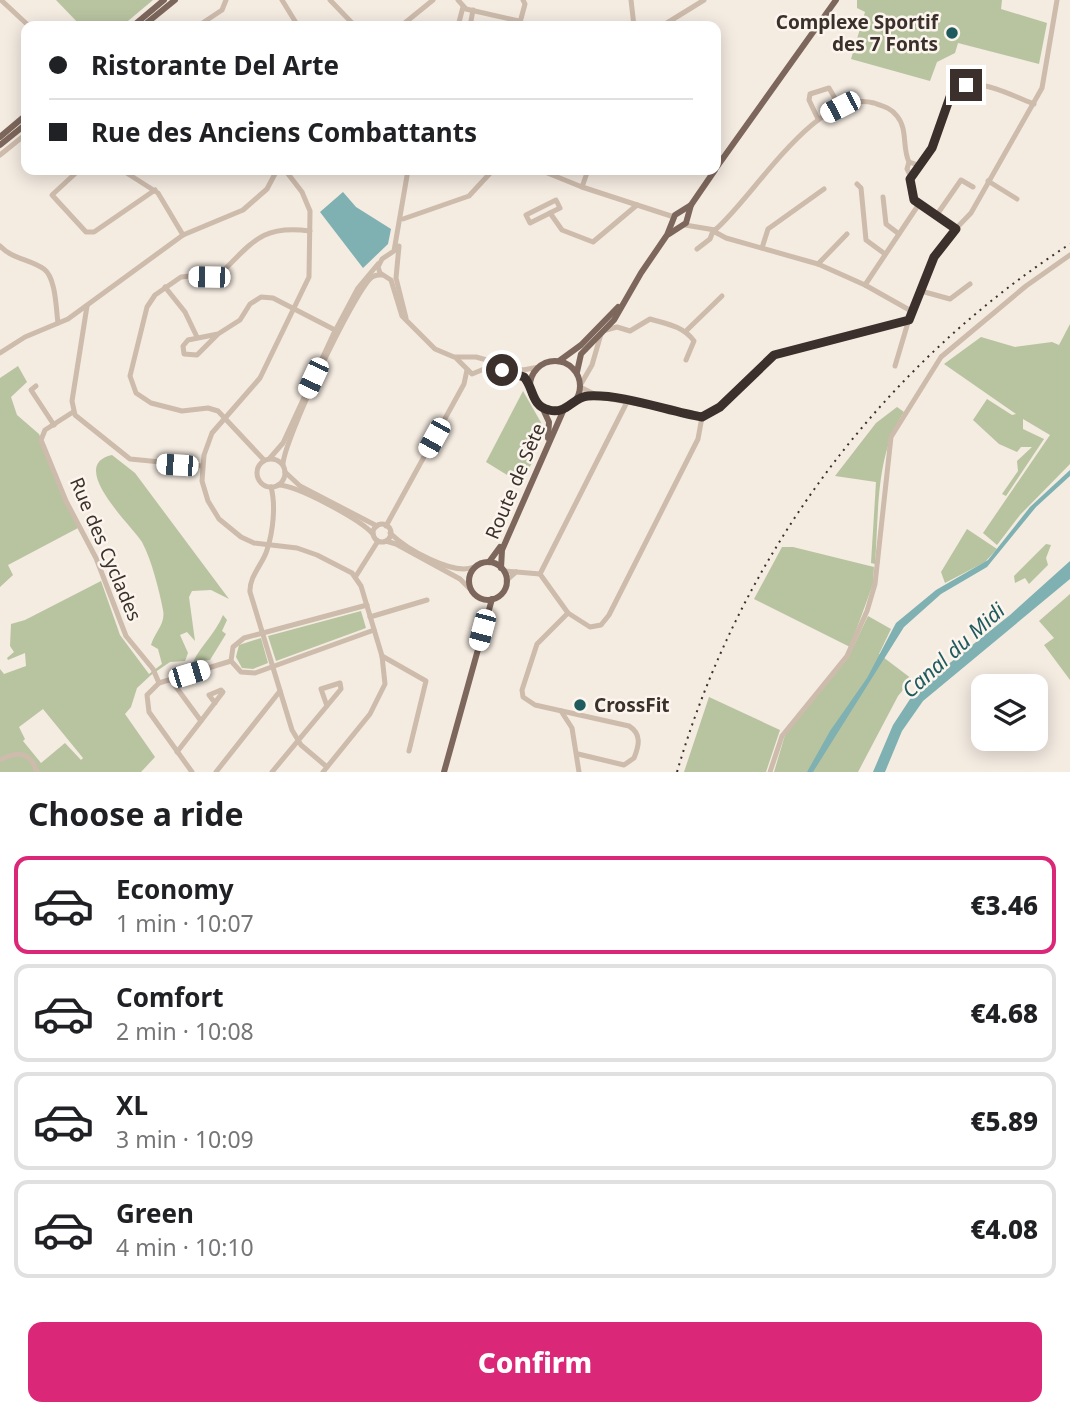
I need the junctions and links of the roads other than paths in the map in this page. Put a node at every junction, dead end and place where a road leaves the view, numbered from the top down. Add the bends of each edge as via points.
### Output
1 (1, 0) edge
2 (164, 0) edge
3 (175, 0) edge
4 (226, 0) edge
5 (282, 0) edge
6 (330, 0) edge
7 (336, 0) edge
8 (433, 0) edge
9 (458, 0) edge
10 (523, 0) edge
11 (631, 0) edge
12 (704, 0) edge
13 (836, 0) edge
14 (1057, 0) edge
15 (463, 6) junction
16 (473, 10) junction
17 (24, 21) edge
18 (139, 21) edge
19 (149, 21) edge
20 (205, 21) edge
21 (293, 21) edge
22 (352, 21) edge
23 (353, 21) edge
24 (407, 21) edge
25 (459, 21) edge
26 (471, 21) edge
27 (509, 21) edge
28 (521, 21) edge
29 (633, 21) edge
30 (670, 21) edge
31 (1034, 104) junction
32 (840, 107) junction
33 (21, 119) edge
34 (818, 119) junction
35 (21, 128) edge
36 (0, 136) edge
37 (21, 138) edge
38 (0, 145) edge
39 (0, 155) edge
40 (721, 161) edge
41 (909, 162) junction
42 (918, 165) junction
43 (73, 175) edge
44 (130, 175) edge
45 (274, 175) edge
46 (289, 175) edge
47 (408, 175) edge
48 (408, 175) edge
49 (488, 175) edge
50 (552, 175) edge
51 (586, 175) edge
52 (711, 175) edge
53 (911, 175) junction
54 (988, 181) junction
55 (857, 184) dead end
56 (582, 187) junction
57 (973, 187) dead end
58 (824, 189) dead end
59 (155, 190) junction
60 (883, 197) dead end
61 (1017, 199) dead end
62 (919, 204) junction
63 (405, 205) junction
64 (637, 205) junction
65 (418, 212) junction
66 (551, 213) junction
67 (936, 216) junction
68 (403, 219) junction
69 (681, 220) junction
70 (956, 229) junction
71 (310, 231) junction
72 (713, 231) junction
73 (847, 234) dead end
74 (899, 234) junction
75 (183, 235) junction
76 (762, 248) junction
77 (697, 249) dead end
78 (1, 251) edge
79 (885, 254) junction
80 (1070, 255) edge
81 (382, 259) junction
82 (397, 262) junction
83 (818, 264) junction
84 (397, 272) junction
85 (385, 276) junction
86 (865, 285) junction
87 (970, 285) dead end
88 (165, 288) junction
89 (921, 291) junction
90 (626, 297) junction
91 (722, 297) dead end
92 (86, 306) junction
93 (294, 309) junction
94 (913, 312) junction
95 (615, 318) junction
96 (909, 320) junction
97 (407, 321) junction
98 (58, 323) junction
99 (617, 327) junction
100 (335, 330) junction
101 (685, 331) junction
102 (603, 332) junction
103 (218, 334) junction
104 (197, 338) junction
105 (0, 353) edge
106 (454, 357) junction
107 (468, 359) junction
108 (481, 360) junction
109 (686, 360) dead end
110 (559, 361) junction
111 (895, 366) dead end
112 (539, 367) junction
113 (466, 368) junction
114 (481, 371) junction
115 (577, 372) junction
116 (475, 374) junction
117 (464, 384) junction
118 (530, 385) junction
119 (580, 385) junction
120 (36, 386) dead end
121 (599, 397) junction
122 (577, 398) junction
123 (627, 402) junction
124 (542, 407) junction
125 (564, 409) junction
126 (73, 412) junction
127 (225, 417) junction
128 (702, 417) junction
129 (54, 425) junction
130 (267, 459) junction
131 (202, 466) junction
132 (284, 469) junction
133 (275, 486) junction
134 (377, 526) junction
135 (386, 526) junction
136 (390, 533) junction
137 (373, 534) junction
138 (378, 541) junction
139 (386, 541) junction
140 (268, 546) junction
141 (489, 562) junction
142 (474, 567) junction
143 (502, 569) junction
144 (516, 572) junction
145 (540, 574) junction
146 (356, 576) junction
147 (506, 581) junction
148 (470, 589) junction
149 (478, 598) junction
150 (492, 599) junction
151 (427, 600) dead end
152 (367, 605) junction
153 (568, 613) junction
154 (370, 617) junction
155 (484, 623) junction
156 (374, 629) junction
157 (263, 633) junction
158 (382, 656) junction
159 (231, 661) junction
160 (273, 666) junction
161 (171, 680) junction
162 (159, 683) junction
163 (280, 691) junction
164 (215, 703) dead end
165 (327, 706) dead end
166 (561, 711) junction
167 (576, 714) junction
168 (201, 721) junction
169 (572, 729) junction
170 (297, 740) junction
171 (409, 751) dead end
172 (177, 752) junction
173 (578, 754) junction
174 (0, 760) edge
175 (325, 769) edge
176 (444, 770) edge
177 (37, 772) edge
178 (192, 772) edge
179 (216, 772) edge
180 (272, 772) edge
181 (579, 772) edge
182 (770, 772) edge

1 - 17 street
2 - 18 main road
3 - 19 main road
4 - 20 street via 222,9
5 - 21 street
6 - 22 street
7 - 23 street
8 - 24 street
9 - 15 street
10 - 28 street
11 - 29 street
12 - 30 street
13 - 40 main road
14 - 31 street via 1046,70
15 - 16 street
15 - 25 street
16 - 26 street
16 - 27 street
31 - 42 street via 976,85 961,86 950,97 932,148
31 - 54 street
32 - 34 street
32 - 34 street via 830,88 810,94
32 - 41 street via 860,100 892,111 902,127
33 - 36 main road
34 - 72 street
35 - 38 main road
37 - 39 street
41 - 42 street
41 - 53 street
42 - 53 street
43 - 59 street via 52,195 86,232 94,232
44 - 59 street
45 - 75 street via 267,189 243,210
46 - 71 street via 307,201
47 - 63 street
48 - 81 street via 396,245 391,255
49 - 65 street via 469,196
50 - 56 street
51 - 56 street
52 - 69 main road
53 - 62 street via 911,194
54 - 61 street
54 - 70 street via 971,213
55 - 79 street via 866,240
56 - 64 street
57 - 67 street via 961,180
58 - 76 street via 768,229
59 - 75 street
60 - 74 street via 886,224
62 - 67 street
62 - 74 street
63 - 65 street
63 - 68 street
64 - 66 street via 593,242 562,230
64 - 69 street
65 - 68 street
66 - 66 street via 560,208 556,201 526,215 530,223
67 - 70 street
68 - 82 street
69 - 72 street
69 - 90 main road
70 - 89 street via 939,249
71 - 88 street via 276,230 242,250 221,274 181,277
71 - 93 street via 309,277
72 - 76 street
72 - 77 street
73 - 83 street
74 - 79 street
75 - 92 street
76 - 83 street
78 - 98 street via 45,269
79 - 86 street
80 - 182 street via 941,357 891,437 876,584 867,611 848,656 782,736
81 - 82 street via 390,257
81 - 85 street via 379,270
81 - 100 street via 358,288
82 - 84 street
83 - 86 street
84 - 85 street
84 - 97 street
85 - 97 street via 391,280
85 - 132 street via 369,281 337,337 287,445
86 - 94 street
87 - 89 street via 950,299
88 - 104 street via 185,312
88 - 127 street via 150,300 131,366 132,385 151,403 182,411 208,408
89 - 94 street
90 - 95 main road
90 - 110 main road via 581,345
91 - 101 street
92 - 98 street
92 - 126 street
93 - 100 street
93 - 103 street via 274,298 261,297 240,320
93 - 127 street via 260,378
94 - 96 street
95 - 99 street
95 - 102 main road
96 - 111 street
96 - 128 street via 774,355 720,407
97 - 106 street via 429,345
98 - 105 street
99 - 101 street via 631,331 650,319
99 - 102 street
100 - 130 street via 283,443
101 - 109 street via 694,341
102 - 115 main road via 581,354
102 - 119 street
103 - 104 street
103 - 104 street via 197,355 188,357 183,346
106 - 107 street
106 - 113 street
107 - 108 street
107 - 113 street
108 - 112 street via 523,370
108 - 114 street
110 - 112 main road
110 - 115 main road
112 - 118 main road
113 - 116 street
113 - 117 street
114 - 116 street
114 - 118 street via 489,367 521,375
115 - 119 main road
116 - 117 street
117 - 135 street
118 - 124 main road via 533,398
119 - 121 street
119 - 122 main road
120 - 129 street via 31,390
121 - 122 street
121 - 123 street
122 - 125 main road
123 - 128 street
123 - 145 street
124 - 125 main road
124 - 141 main road, Route de Sète via 550,428 545,446
125 - 143 main road, Route de Sète via 502,550
126 - 129 street
126 - 131 street via 130,459
127 - 130 street
127 - 131 street via 207,443
128 - 153 street via 698,439 605,621 590,627
129 - 162 street, Rue des Cyclades via 43,432 43,444 66,501 96,558 126,636
130 - 132 street
130 - 133 street via 257,468 258,479
131 - 140 street via 206,495 219,519 241,537
132 - 133 street
132 - 134 street via 300,486
133 - 137 street via 289,486
133 - 140 street
134 - 135 street
134 - 137 street
135 - 136 street
136 - 139 street
136 - 142 street via 449,568
137 - 138 street
138 - 139 street
138 - 146 street
139 - 148 street
140 - 146 street via 307,551
140 - 157 street via 249,586
141 - 142 main road
141 - 143 main road
142 - 148 main road
143 - 144 street
143 - 147 main road
144 - 145 street
144 - 147 street
145 - 153 street
146 - 152 street
147 - 150 main road via 502,593
148 - 149 main road
149 - 150 main road
149 - 155 main road
150 - 155 main road
151 - 154 street
152 - 154 street
152 - 157 street
153 - 166 street via 537,644 521,693 528,703
154 - 156 street
155 - 176 main road
156 - 158 street
156 - 160 street
157 - 159 street via 238,641
157 - 160 street
158 - 171 street via 426,681
158 - 175 street via 386,676 379,700
159 - 160 street via 248,674
159 - 161 street
160 - 163 street
161 - 162 street
161 - 168 street
162 - 172 street via 146,695 149,712
163 - 170 street
163 - 179 street
164 - 168 street
165 - 170 street
166 - 167 street
166 - 169 street
167 - 169 street
167 - 173 street via 629,726 639,739 634,758 624,765
168 - 172 street
169 - 173 street
170 - 175 street
170 - 180 street
172 - 178 street
173 - 181 street
174 - 177 street via 24,754

